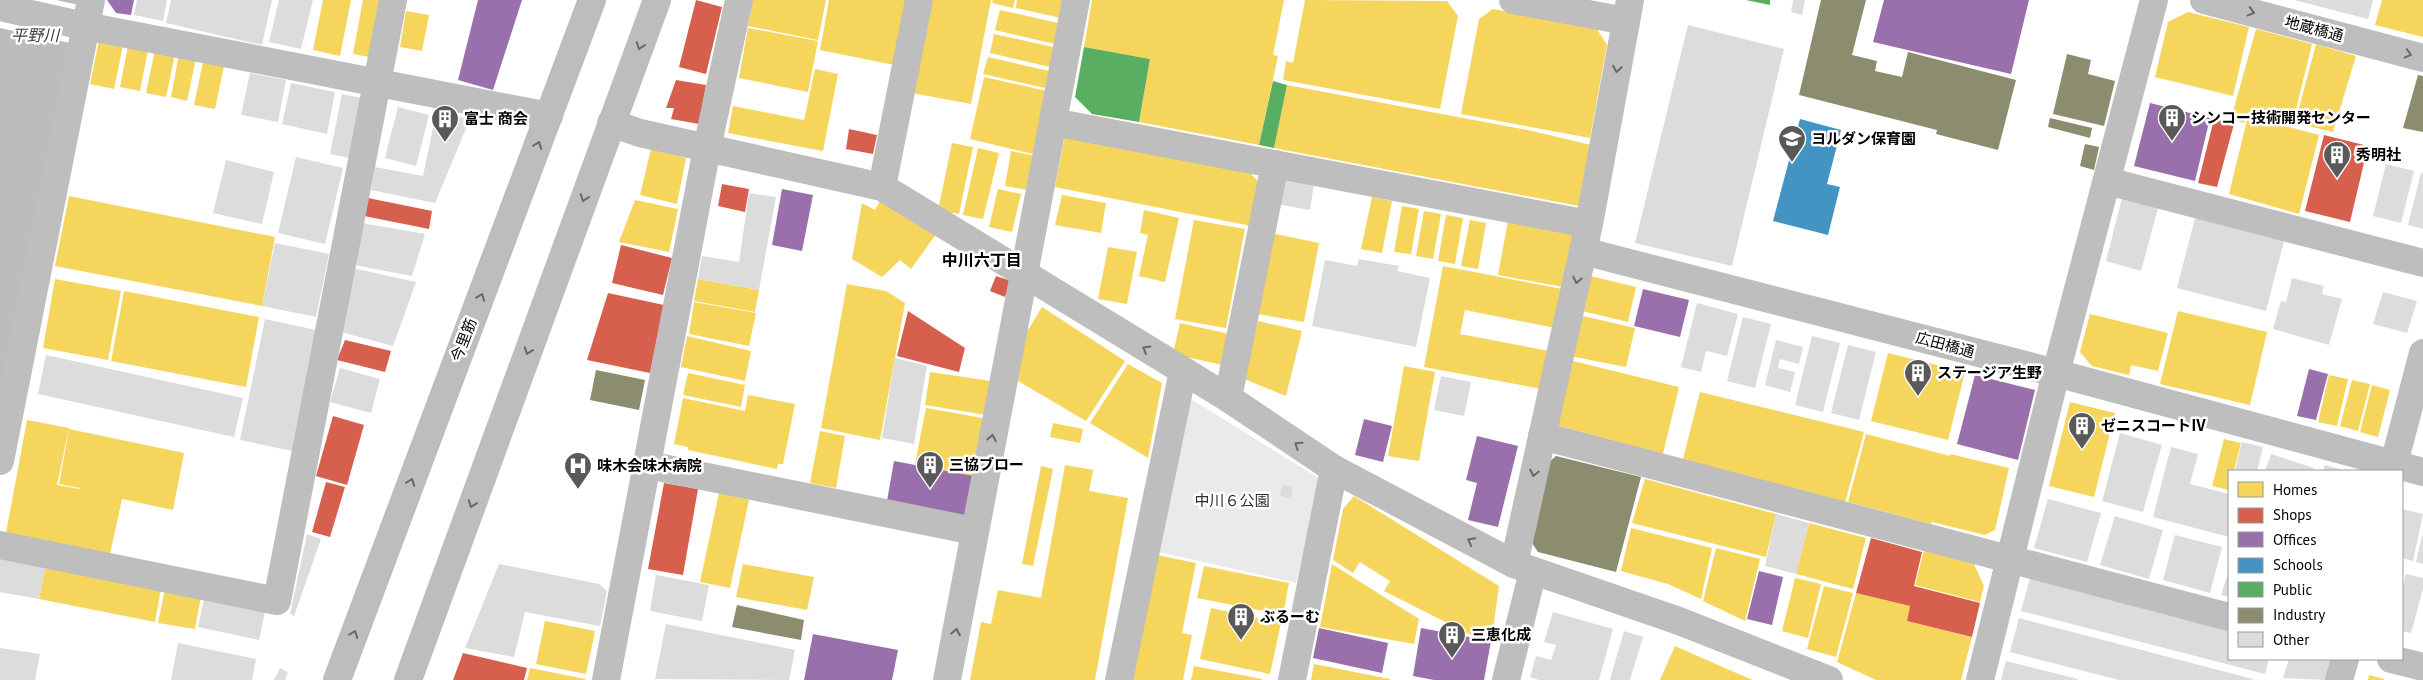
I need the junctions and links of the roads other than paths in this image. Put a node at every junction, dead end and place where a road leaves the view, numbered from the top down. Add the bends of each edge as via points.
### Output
1 (393, 0) edge
2 (592, 0) edge
3 (657, 0) edge
4 (739, 0) edge
5 (919, 0) edge
6 (1076, 0) edge
7 (1513, 0) edge
8 (2154, 0) edge
9 (2204, 0) edge
10 (0, 7) edge
11 (1628, 10) edge
12 (84, 17) edge
13 (2423, 58) edge
14 (378, 82) junction
15 (549, 116) junction
16 (611, 122) junction
17 (1053, 122) junction
18 (707, 148) junction
19 (1275, 164) junction
20 (2108, 181) junction
21 (882, 187) junction
22 (1589, 224) junction
23 (1583, 251) junction
24 (2423, 263) edge
25 (1024, 274) junction
26 (2423, 353) edge
27 (1183, 371) junction
28 (2056, 373) junction
29 (1228, 398) junction
30 (1542, 436) junction
31 (0, 461) edge
32 (648, 465) junction
33 (2393, 468) edge
34 (1334, 469) junction
35 (2423, 472) edge
36 (974, 531) junction
37 (0, 545) edge
38 (2009, 560) junction
39 (1523, 567) junction
40 (2228, 617) edge
41 (2345, 660) edge
42 (2395, 660) edge
43 (2423, 667) edge
44 (336, 680) edge
45 (408, 680) edge
46 (606, 680) edge
47 (946, 680) edge
48 (1119, 680) edge
49 (1292, 680) edge
50 (1506, 680) edge
51 (1829, 680) edge
52 (1980, 680) edge
53 (2339, 680) edge

1 - 14 street
2 - 15 main road, 今里筋
3 -> 16 main road
4 - 18 street
5 - 21 street
6 - 17 street
7 - 11 street
8 - 20 street
9 -> 13 street, 地蔵橋通
10 - 12 street
11 -> 22 street
12 - 14 street
12 - 31 street
14 - 15 street
14 - 37 street via 277,601
44 -> 15 main road, 今里筋
16 - 18 street via 640,133
16 -> 45 main road
17 - 19 street
17 - 25 street
18 - 21 street
18 - 32 street
19 - 22 street
19 - 29 street
20 - 24 street
20 - 28 street
21 - 25 street
22 - 23 street
23 - 28 street, 広田橋通
23 -> 30 street
27 -> 25 street
36 -> 25 street
26 - 33 street
27 - 29 street
27 - 48 street
28 - 33 street, 広田橋通
28 - 38 street
34 -> 29 street
30 - 38 street
30 -> 39 street
32 - 36 street
32 - 46 street
33 - 35 street, 広田橋通
39 -> 34 street
34 - 49 street
47 -> 36 street
38 - 40 street
38 - 52 street
39 - 50 street
39 - 51 street via 1679,621
41 - 53 street
42 - 43 street

